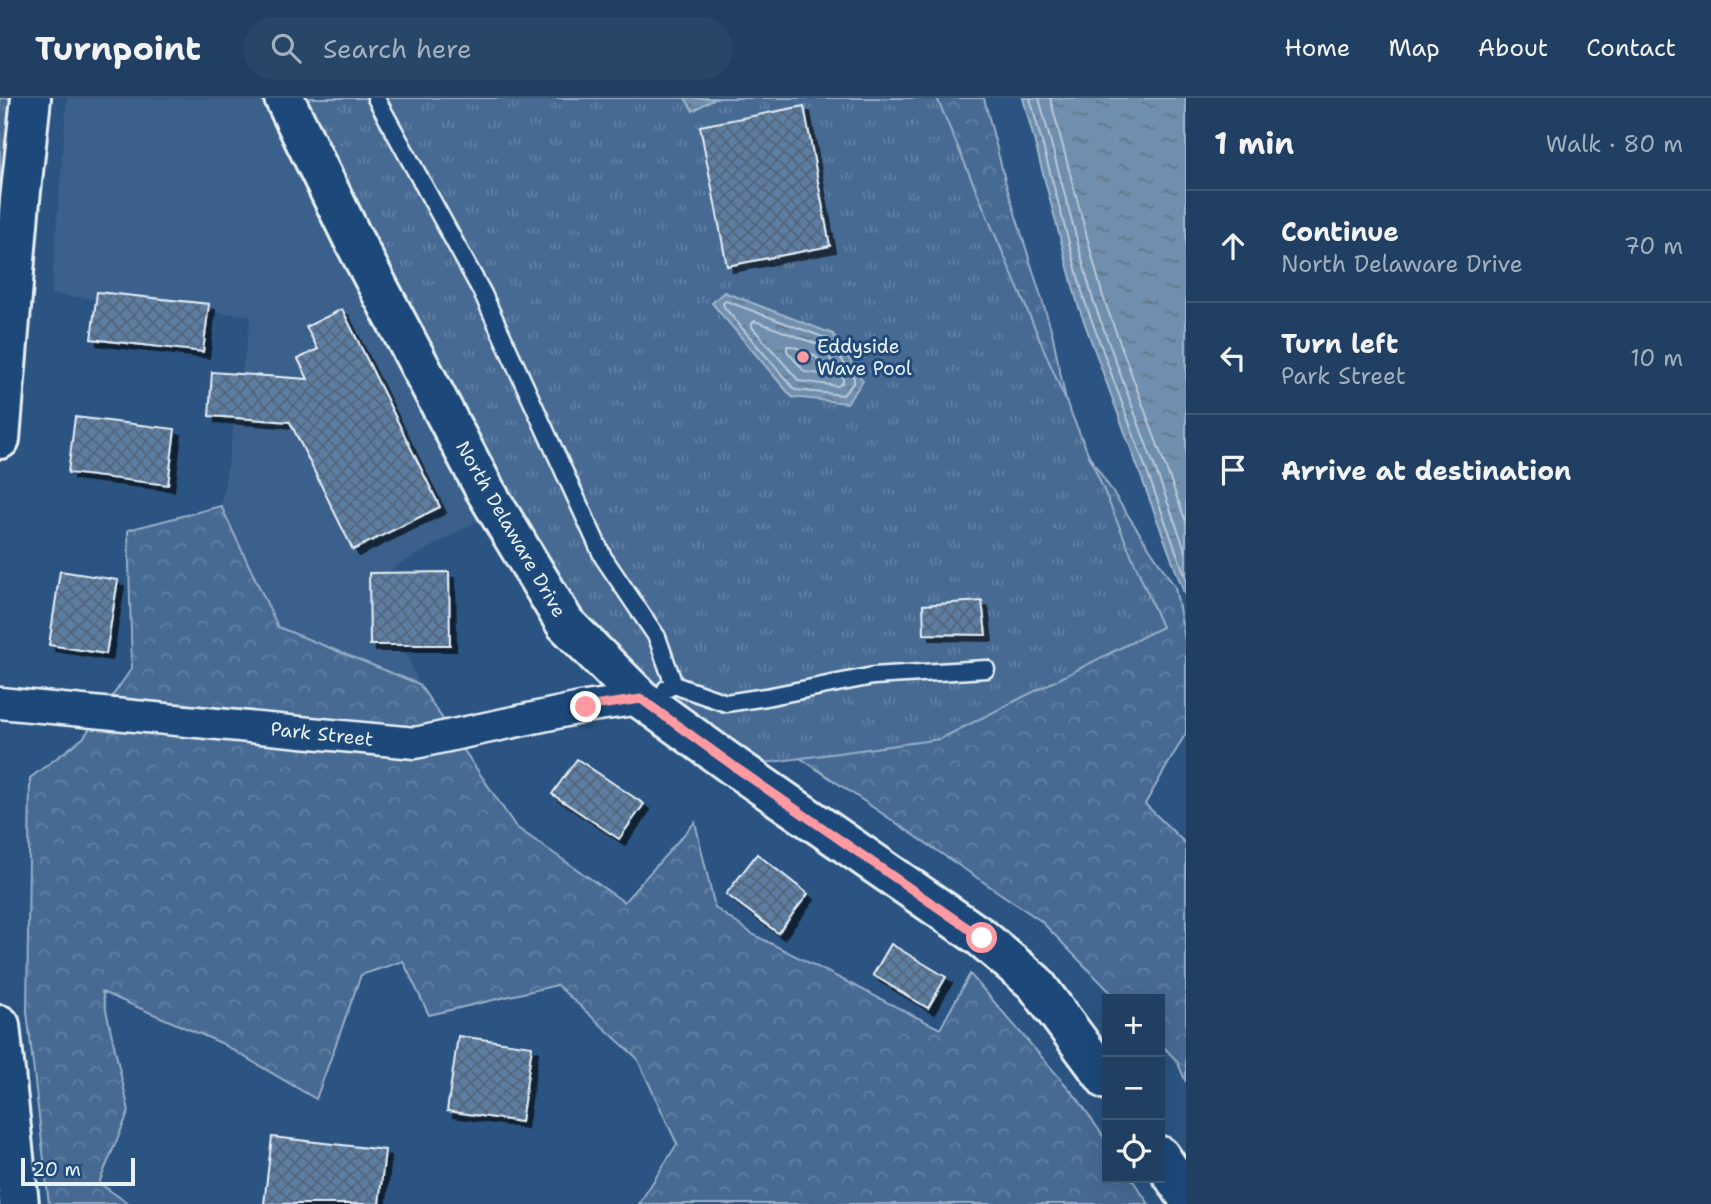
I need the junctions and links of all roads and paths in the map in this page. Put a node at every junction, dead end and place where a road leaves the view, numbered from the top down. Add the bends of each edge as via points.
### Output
1 (31, 98) edge
2 (284, 98) edge
3 (376, 98) edge
4 (0, 439) edge
5 (986, 669) dead end
6 (657, 692) junction
7 (0, 703) edge
8 (0, 1025) edge
9 (1102, 1073) edge
10 (1165, 1164) edge
11 (1186, 1195) edge
12 (19, 1204) edge

1 - 4 main road
2 - 6 main road, North Delaware Drive via 485,490 565,623
3 - 6 lane via 483,294 603,557 657,637
5 - 6 lane via 873,676 726,702
6 - 7 street, Park Street via 415,743
6 - 9 main road, North Delaware Drive via 735,767 982,938 1035,983
8 - 12 main road
10 - 11 main road

